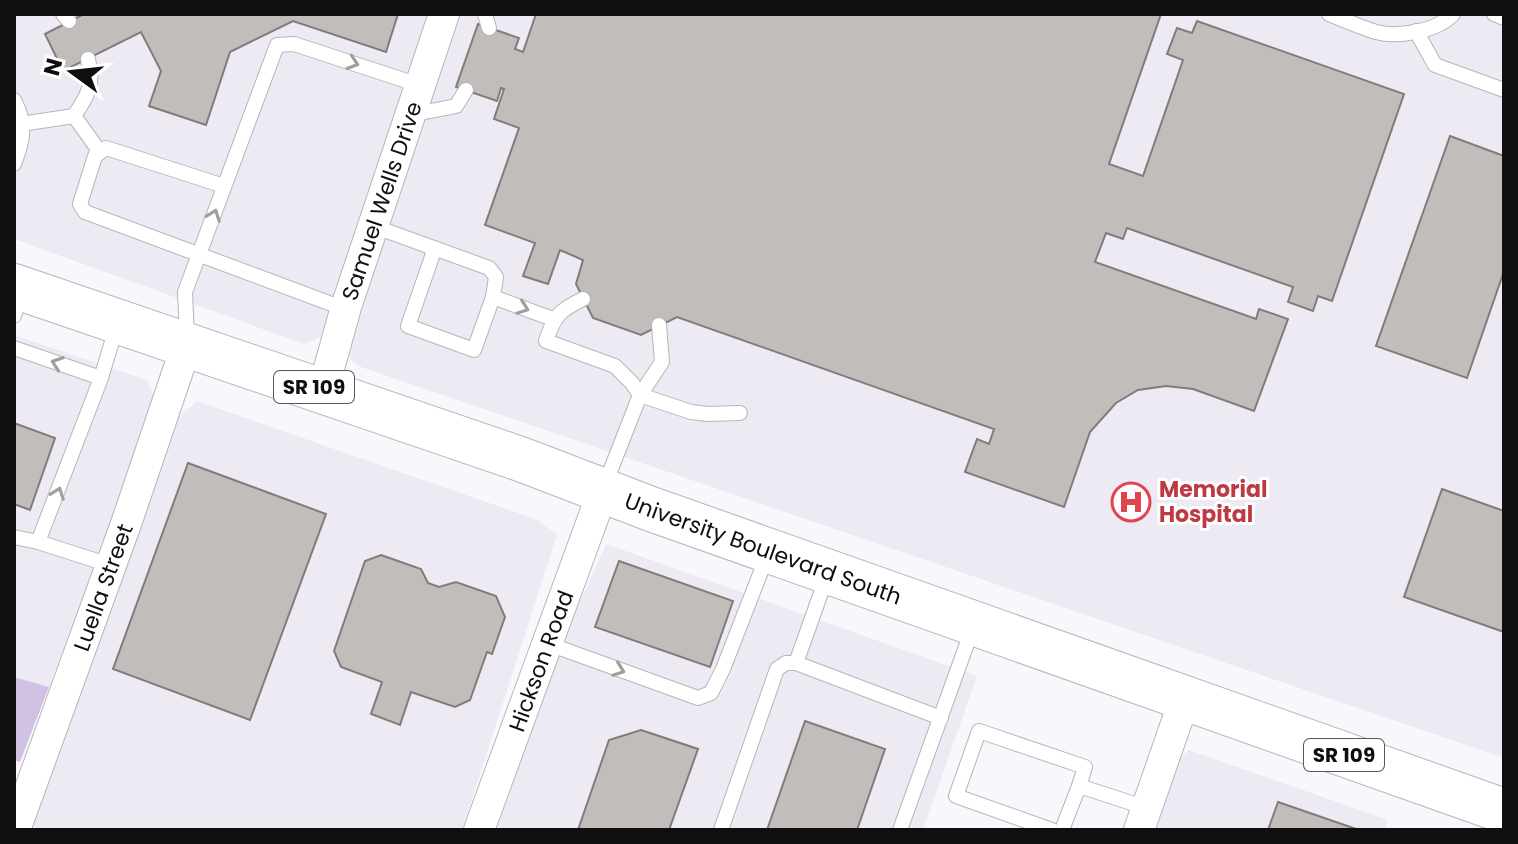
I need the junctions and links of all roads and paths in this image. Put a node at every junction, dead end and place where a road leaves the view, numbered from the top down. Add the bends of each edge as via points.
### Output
1 (444, 14) edge
2 (1329, 14) edge
3 (1453, 14) edge
4 (1494, 14) edge
5 (1504, 18) edge
6 (1416, 31) junction
7 (88, 59) dead end
8 (419, 85) junction
9 (466, 90) dead end
10 (1504, 90) edge
11 (14, 100) edge
12 (410, 115) junction
13 (74, 116) junction
14 (21, 124) junction
15 (100, 152) junction
16 (14, 164) edge
17 (224, 186) junction
18 (373, 226) junction
19 (435, 248) junction
20 (199, 254) junction
21 (16, 292) edge
22 (493, 297) junction
23 (583, 299) dead end
24 (345, 309) junction
25 (553, 319) junction
26 (118, 320) junction
27 (659, 325) dead end
28 (187, 344) junction
29 (14, 348) edge
30 (101, 378) junction
31 (323, 390) junction
32 (640, 395) junction
33 (740, 413) dead end
34 (603, 491) junction
35 (14, 537) edge
36 (38, 542) junction
37 (769, 551) junction
38 (110, 565) junction
39 (828, 571) junction
40 (975, 623) junction
41 (546, 643) junction
42 (796, 663) junction
43 (1185, 698) junction
44 (941, 718) junction
45 (1079, 786) junction
46 (1504, 811) edge
47 (1143, 819) edge
48 (15, 830) edge
49 (479, 830) edge
50 (721, 830) edge
51 (900, 830) edge
52 (1052, 830) edge
53 (1062, 830) edge

1 - 8 street, Samuel Wells Drive
2 - 6 lane via 1379,33
3 - 6 lane via 1446,22
4 - 5 lane
6 - 10 lane via 1435,65
7 - 13 lane via 92,78 87,98
8 - 12 street, Samuel Wells Drive
17 -> 8 lane via 277,45 294,44
9 - 12 lane via 456,106
11 - 14 lane
12 - 18 street, Samuel Wells Drive
13 - 14 lane
13 - 15 lane
14 - 16 lane via 24,138
15 - 17 lane via 106,148
15 - 20 lane via 80,204 85,212
20 -> 17 lane
18 - 19 lane
18 - 24 street, Samuel Wells Drive
19 - 22 lane via 489,268 496,277
19 - 22 lane via 408,326 474,350
20 - 24 lane
20 - 28 lane via 185,292
21 - 26 main road, University Boulevard South / SR 109
22 -> 25 lane
23 - 25 lane
24 - 31 street, Samuel Wells Drive
25 - 32 lane via 546,341 615,366
26 - 28 main road, University Boulevard South / SR 109
26 - 30 lane
27 - 32 lane via 662,362
28 - 31 main road, University Boulevard South / SR 109
28 - 38 street, Luella Street
30 -> 29 lane
36 -> 30 lane
31 - 34 main road, University Boulevard South / SR 109
32 - 33 lane via 691,412
32 - 34 lane
34 - 37 main road, University Boulevard South / SR 109
34 - 41 street, Hickson Road
35 - 36 lane
36 - 38 lane
37 - 39 main road, University Boulevard South / SR 109
41 -> 37 lane via 698,698 711,693
38 - 48 street, Luella Street
39 - 40 main road, University Boulevard South / SR 109
39 - 42 lane
40 - 43 main road, University Boulevard South / SR 109
40 - 44 lane
41 - 49 street, Hickson Road
42 - 44 lane
42 - 50 lane via 777,669
43 - 46 main road, University Boulevard South / SR 109
43 - 47 street
44 - 51 lane
45 - 47 lane
45 - 52 lane via 1085,767 979,731 956,796
45 - 53 lane

